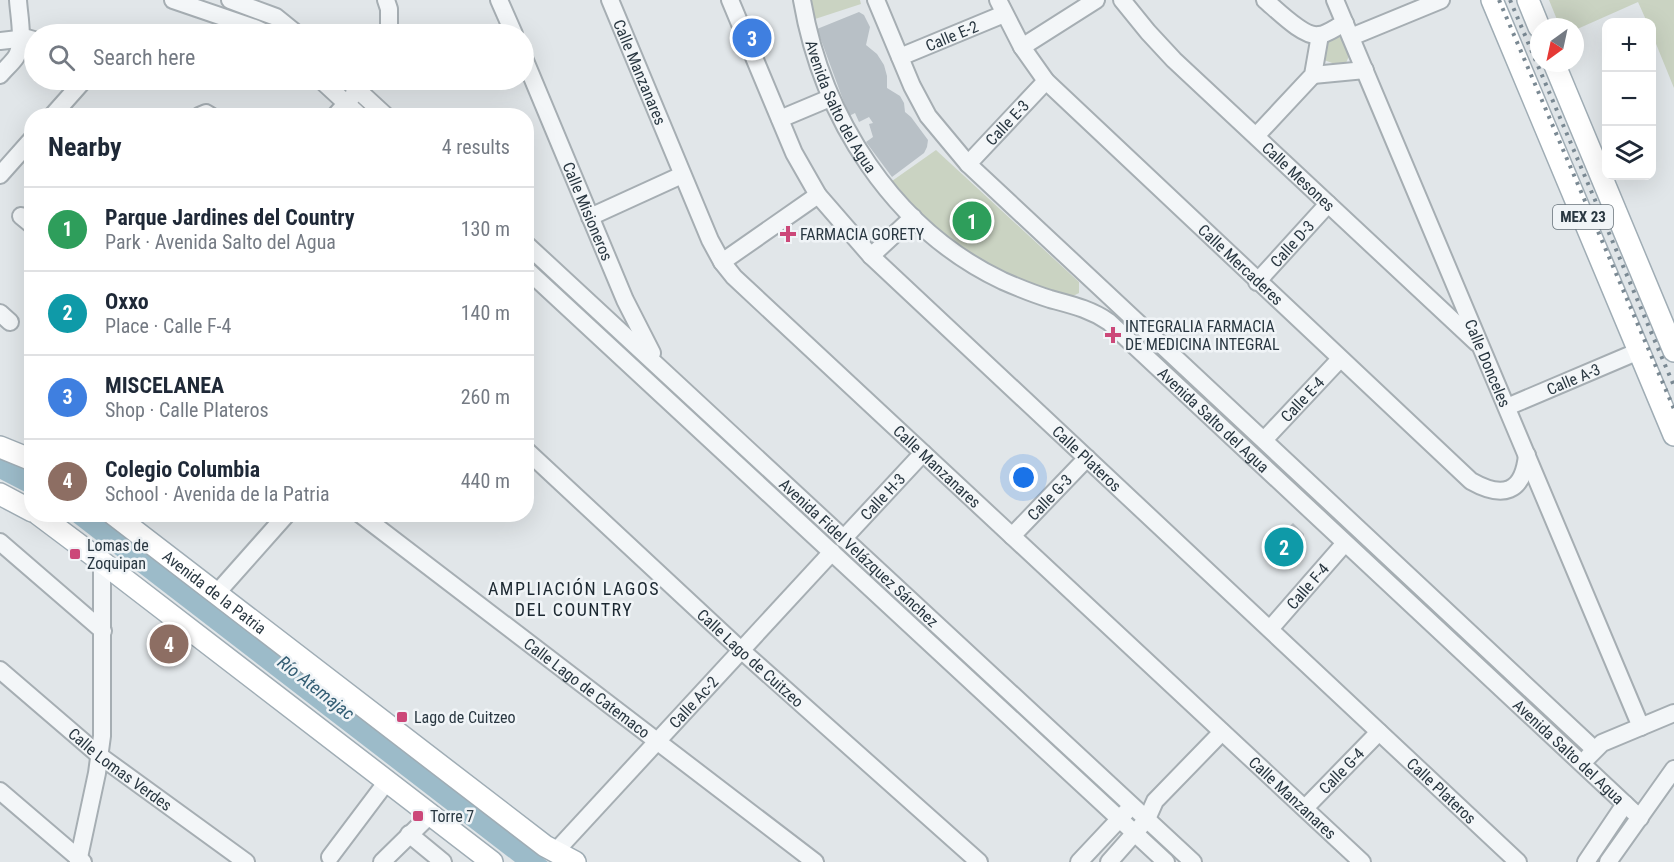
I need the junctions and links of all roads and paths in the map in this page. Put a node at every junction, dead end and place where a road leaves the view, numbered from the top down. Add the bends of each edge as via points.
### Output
1 (18, 0) edge
2 (173, 0) edge
3 (230, 0) edge
4 (269, 0) edge
5 (386, 0) edge
6 (499, 0) edge
7 (610, 0) edge
8 (730, 0) edge
9 (802, 0) edge
10 (876, 0) edge
11 (1096, 0) edge
12 (1122, 0) edge
13 (1265, 0) edge
14 (1335, 0) edge
15 (1441, 0) edge
16 (1492, 0) edge
17 (1528, 0) edge
18 (1001, 7) edge
19 (276, 17) junction
20 (1535, 18) edge
21 (24, 24) edge
22 (243, 24) edge
23 (285, 24) edge
24 (388, 24) edge
25 (510, 24) edge
26 (1348, 30) junction
27 (1320, 35) junction
28 (24, 39) edge
29 (0, 40) edge
30 (24, 45) edge
31 (1022, 47) junction
32 (900, 57) junction
33 (1365, 70) junction
34 (1558, 72) edge
35 (0, 75) edge
36 (1313, 75) junction
37 (1046, 81) junction
38 (534, 82) edge
39 (75, 90) edge
40 (328, 90) edge
41 (353, 90) edge
42 (363, 90) edge
43 (830, 98) junction
44 (59, 108) edge
45 (340, 108) edge
46 (342, 108) edge
47 (379, 108) edge
48 (780, 119) junction
49 (1256, 136) junction
50 (24, 148) edge
51 (968, 164) junction
52 (682, 175) junction
53 (0, 176) edge
54 (818, 195) junction
55 (1328, 204) junction
56 (590, 217) junction
57 (913, 217) junction
58 (534, 251) edge
59 (871, 256) junction
60 (722, 262) junction
61 (1080, 269) junction
62 (534, 276) edge
63 (1257, 282) junction
64 (1069, 303) junction
65 (1625, 316) junction
66 (1672, 346) edge
67 (1482, 348) junction
68 (1639, 351) junction
69 (1340, 358) junction
70 (656, 362) junction
71 (1223, 402) junction
72 (1507, 407) junction
73 (1210, 416) junction
74 (1674, 435) edge
75 (1263, 440) junction
76 (0, 447) edge
77 (923, 453) junction
78 (1527, 455) junction
79 (24, 457) edge
80 (534, 457) edge
81 (1087, 458) junction
82 (790, 489) junction
83 (0, 494) edge
84 (778, 502) junction
85 (24, 507) edge
86 (49, 522) edge
87 (123, 522) edge
88 (280, 522) edge
89 (370, 522) edge
90 (1012, 536) junction
91 (843, 539) junction
92 (0, 542) edge
93 (1346, 543) junction
94 (832, 552) junction
95 (102, 562) junction
96 (216, 594) junction
97 (1269, 629) junction
98 (103, 631) junction
99 (1474, 636) junction
100 (741, 650) junction
101 (1461, 651) junction
102 (0, 670) edge
103 (1673, 714) edge
104 (1641, 727) junction
105 (1222, 732) junction
106 (1379, 732) junction
107 (657, 741) junction
108 (1594, 750) junction
109 (1074, 752) junction
110 (100, 756) junction
111 (1062, 766) junction
112 (1674, 769) edge
113 (1588, 770) junction
114 (388, 780) junction
115 (0, 791) edge
116 (1155, 801) junction
117 (1625, 804) junction
118 (1132, 806) junction
119 (1305, 808) junction
120 (432, 814) junction
121 (1640, 818) junction
122 (1119, 819) junction
123 (1147, 819) junction
124 (1135, 833) junction
125 (410, 834) junction
126 (555, 852) junction
127 (330, 857) dead end
128 (80, 861) edge
129 (246, 862) edge
130 (382, 862) edge
131 (443, 862) edge
132 (492, 862) edge
133 (575, 862) edge
134 (815, 862) edge
135 (979, 862) edge
136 (1079, 862) edge
137 (1108, 862) edge
138 (1166, 862) edge
139 (1193, 862) edge
140 (1362, 862) edge
141 (1518, 862) edge
142 (1586, 862) edge
143 (1608, 862) edge

1 - 21 street
2 - 22 street
3 - 19 street
4 - 19 street
5 - 24 street
6 - 25 street
7 - 52 street, Calle Manzanares
8 - 48 street, Calle Plateros
9 - 43 street, Avenida Salto del Agua via 809,38
10 - 32 street, Avenida Salto del Agua
11 - 31 street
12 - 49 street, Calle Mesones via 1174,60
13 - 27 street via 1304,32
14 - 26 street, Calle Donceles
15 - 26 street
16 - 65 main road, MEX 23
17 - 20 main road
18 - 31 street, Calle Mercaderes
18 - 32 street, Calle E-2
19 - 23 street
26 - 27 street
26 - 33 street, Calle Donceles
27 - 36 street
28 - 29 street
30 - 35 street
31 - 37 street, Calle Mercaderes
32 - 51 street, Avenida Salto del Agua via 928,116
33 - 36 street
33 - 67 street, Calle Donceles
34 - 66 main road, MEX 23
36 - 49 street
37 - 51 street, Calle E-3
37 - 63 street, Calle Mercaderes
38 - 56 street, Calle Misioneros
39 - 44 street
40 - 45 street
41 - 46 street
42 - 47 street
43 - 48 street
43 - 57 street, Avenida Salto del Agua via 861,155
48 - 54 street, Calle Plateros
49 - 55 street, Calle Mesones
50 - 53 street
51 - 61 street, Avenida Salto del Agua
52 - 56 street
52 - 60 street, Calle Manzanares
54 - 59 street, Calle Plateros
54 - 60 street
55 - 63 street, Calle D-3
55 - 67 street, Calle Mesones
56 - 70 street, Calle Misioneros
57 - 59 street
57 - 64 street, Avenida Salto del Agua via 982,269 1027,291
58 - 70 street, Avenida Fidel Velázquez Sánchez
59 - 81 street, Calle Plateros
60 - 77 street, Calle Manzanares
61 - 64 street via 1088,282 1087,292 1080,301
61 - 71 street, Avenida Salto del Agua
62 - 84 street, Avenida Fidel Velázquez Sánchez
63 - 69 street, Calle Mercaderes
64 - 73 street, Avenida Salto del Agua via 1109,322
65 - 66 main road via 1649,338
65 - 68 main road, MEX 23
67 - 72 street, Calle Donceles
68 - 72 street, Calle A-3
68 - 74 main road, MEX 23
69 - 75 street, Calle E-4
69 - 78 street, Calle Mercaderes via 1484,489 1497,492 1515,487 1525,471
70 - 82 street, Avenida Fidel Velázquez Sánchez
71 - 73 street
71 - 75 street, Avenida Salto del Agua
72 - 78 street, Calle Donceles
73 - 93 street, Avenida Salto del Agua
75 - 99 street, Avenida Salto del Agua
76 - 79 main road
77 - 90 street, Calle Manzanares
77 - 91 street, Calle H-3
78 - 104 street, Calle Donceles
80 - 100 street, Calle Lago de Cuitzeo
81 - 90 street, Calle G-3
81 - 97 street, Calle Plateros
82 - 84 street
82 - 91 street, Avenida Fidel Velázquez Sánchez
83 - 85 main road
84 - 94 street, Avenida Fidel Velázquez Sánchez
86 - 95 main road
87 - 96 main road, Avenida de la Patria
88 - 96 street
89 - 107 street, Calle Lago de Catemaco
90 - 105 street, Calle Manzanares
91 - 109 street, Avenida Fidel Velázquez Sánchez
92 - 98 street
93 - 97 street, Calle F-4
93 - 101 street, Avenida Salto del Agua
94 - 100 street, Calle Ac-2
94 - 111 street, Avenida Fidel Velázquez Sánchez
95 - 98 street
95 - 114 main road
96 - 126 main road, Avenida de la Patria
97 - 106 street, Calle Plateros
98 - 110 street
99 - 101 street
99 - 108 street, Avenida Salto del Agua
100 - 107 street, Calle Ac-2
100 - 135 street, Calle Lago de Cuitzeo
101 - 113 street, Avenida Salto del Agua
102 - 110 street, Calle Lomas Verdes
103 - 104 street
104 - 108 street
105 - 116 street
105 - 119 street, Calle Manzanares
106 - 119 street, Calle G-4
106 - 141 street, Calle Plateros
107 - 126 street, Calle Ac-2
107 - 134 street, Calle Lago de Catemaco
108 - 113 street via 1586,761
109 - 111 street
109 - 118 street, Avenida Fidel Velázquez Sánchez
110 - 128 street
110 - 129 street, Calle Lomas Verdes
111 - 122 street, Avenida Fidel Velázquez Sánchez
112 - 121 street
113 - 117 street, Avenida Salto del Agua
114 - 120 main road
114 - 127 street
115 - 128 street
116 - 118 street
116 - 123 street
117 - 121 street, Avenida Salto del Agua
117 - 142 street
118 - 122 street
118 - 123 street, Avenida Fidel Velázquez Sánchez
119 - 140 street, Calle Manzanares
120 - 125 street
120 - 132 main road
121 - 143 street
122 - 124 street, Avenida Fidel Velázquez Sánchez
122 - 136 street
123 - 124 street
123 - 139 street, Avenida Fidel Velázquez Sánchez
124 - 137 street
124 - 138 street, Avenida Fidel Velázquez Sánchez
125 - 130 street
125 - 131 street
126 - 133 main road, Avenida de la Patria

